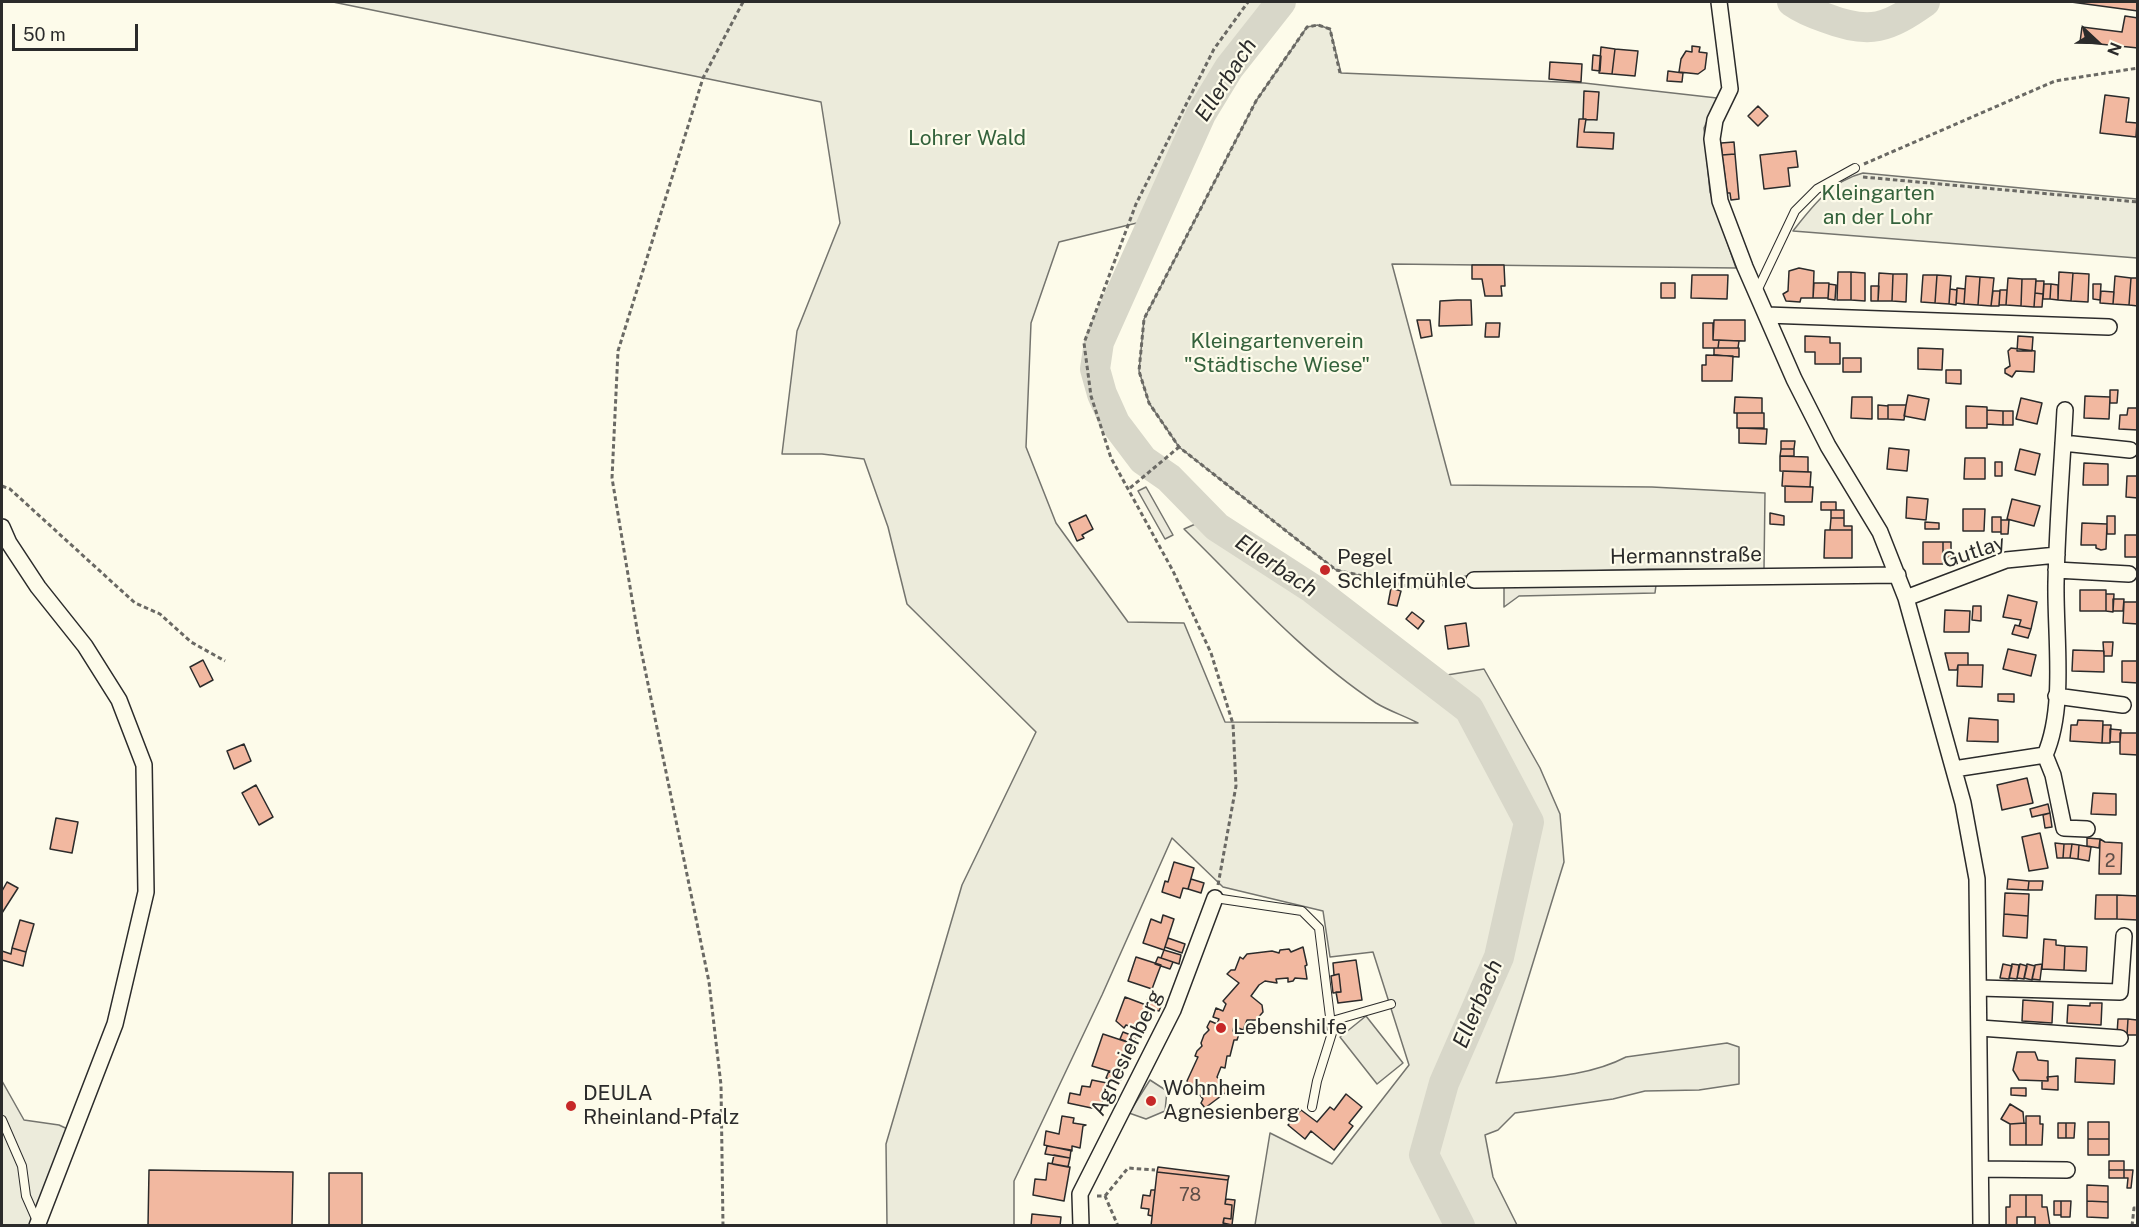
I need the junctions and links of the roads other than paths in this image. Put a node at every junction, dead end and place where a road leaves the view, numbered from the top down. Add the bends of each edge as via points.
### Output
1 (1719, 2) edge
2 (1855, 168) road end
3 (1757, 292) junction
4 (1766, 315) junction
5 (2109, 327) dead end
6 (2065, 410) dead end
7 (2063, 443) junction
8 (2130, 450) dead end
9 (2, 527) edge
10 (2057, 563) junction
11 (2129, 574) dead end
12 (1898, 575) junction
13 (1474, 580) road end
14 (1906, 598) junction
15 (2056, 696) junction
16 (2123, 705) dead end
17 (2045, 755) junction
18 (1954, 769) junction
19 (2087, 829) dead end
20 (1215, 898) joint
21 (2124, 936) dead end
22 (1979, 988) junction
23 (1391, 1004) dead end
24 (1332, 1021) junction
25 (1980, 1028) junction
26 (2120, 1038) dead end
27 (1312, 1107) dead end
28 (2, 1120) edge
29 (1981, 1169) junction
30 (2067, 1170) dead end
31 (37, 1224) edge
32 (1081, 1226) edge
33 (1981, 1226) edge

1 - 3 street via 1730,89 1715,120 1715,172 1720,201
2 - 3 lane via 1817,189 1795,211
3 - 4 street
4 - 5 street
4 - 12 street via 1828,446 1880,532
6 - 7 street
7 - 8 street
7 - 10 street
9 - 31 street via 20,561 85,646 119,700 144,765 146,892 115,1024
10 - 11 street, Gutlay
10 - 14 street, Gutlay via 2006,560
10 - 15 street
12 - 13 street, Hermannstraße
12 - 14 street
14 - 18 street
15 - 16 street
15 - 17 street via 2053,738
17 - 18 street
17 - 19 street via 2064,828
18 - 22 street via 1977,879
20 - 24 lane via 1302,911 1311,917 1319,928
20 - 32 street, Agnesienberg via 1173,1010 1080,1194
21 - 22 street via 2120,992
22 - 25 street
23 - 24 lane
24 - 27 lane
25 - 26 street
25 - 29 street
28 - 31 lane via 22,1166 26,1196
29 - 30 street
29 - 33 street

